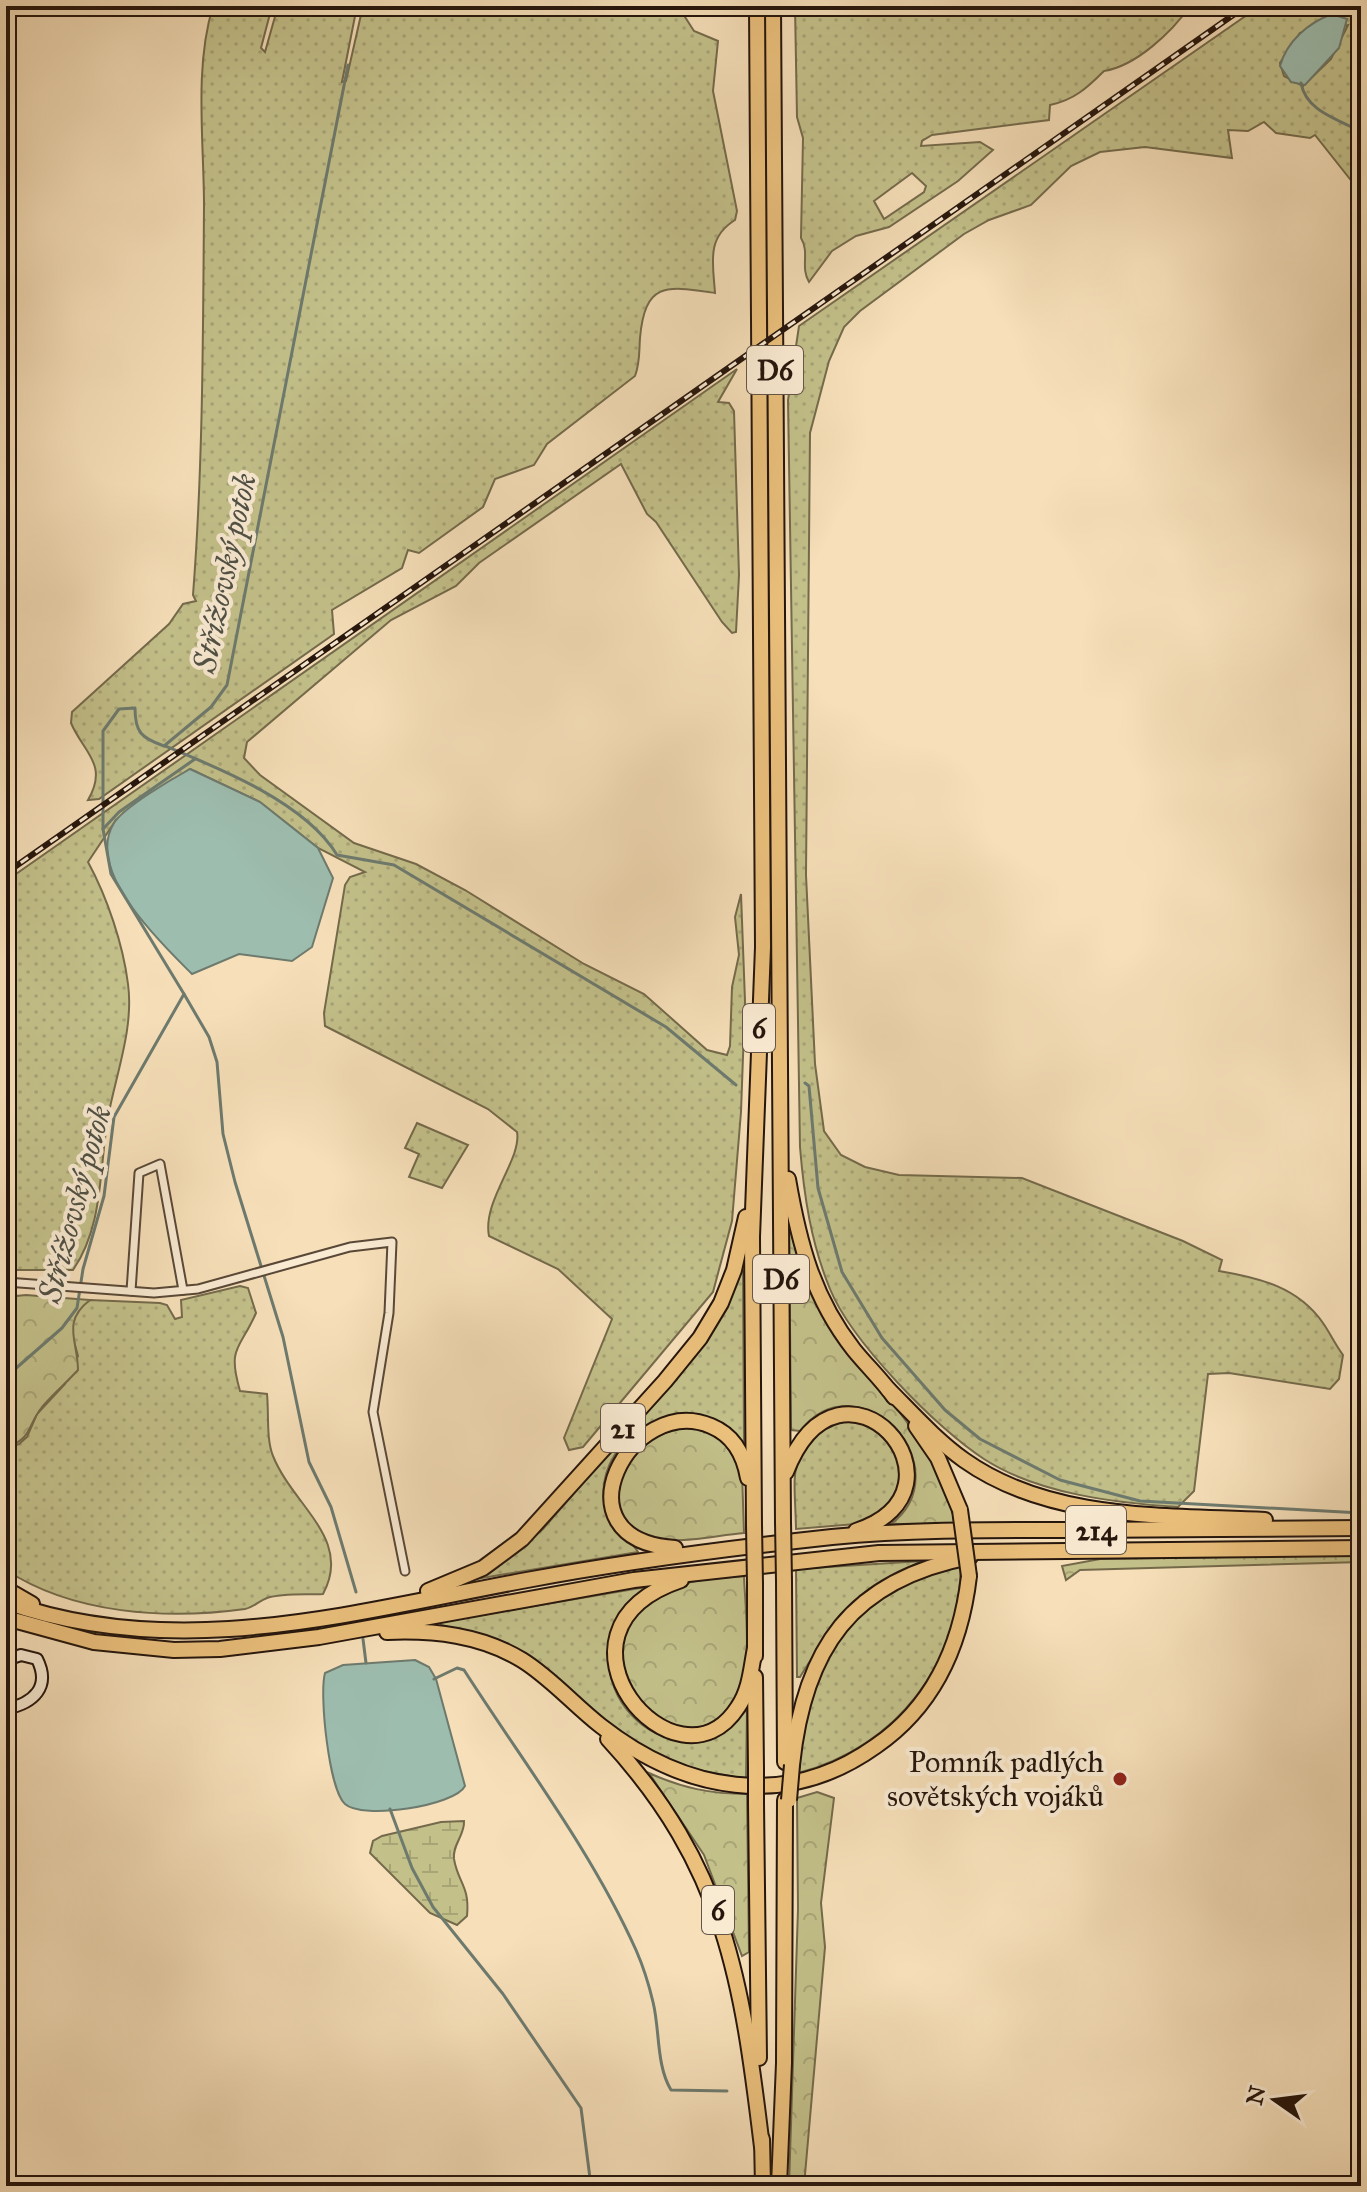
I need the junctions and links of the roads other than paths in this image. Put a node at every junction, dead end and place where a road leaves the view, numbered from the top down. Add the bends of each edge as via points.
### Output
1 (757, 6) edge
2 (773, 6) edge
3 (763, 947) joint
4 (756, 1109) junction
5 (781, 1138) junction
6 (6, 1282) edge
7 (183, 1290) junction
8 (131, 1291) junction
9 (888, 1389) junction
10 (783, 1480) junction
11 (754, 1525) junction
12 (1357, 1528) edge
13 (839, 1537) junction
14 (1361, 1548) edge
15 (708, 1550) junction
16 (1008, 1550) junction
17 (712, 1570) junction
18 (405, 1571) dead end
19 (6, 1589) edge
20 (6, 1602) edge
21 (398, 1603) junction
22 (53, 1616) junction
23 (6, 1618) edge
24 (319, 1637) junction
25 (755, 1648) junction
26 (6, 1660) edge
27 (6, 1709) edge
28 (583, 1712) junction
29 (788, 1765) junction
30 (762, 2147) junction
31 (763, 2186) edge
32 (779, 2186) edge

1 - 3 highway, D6
2 - 5 highway, D6
3 - 4 highway, 6
4 - 11 highway, 6
4 - 21 highway, 21 via 739,1251 729,1286 700,1338 522,1539 483,1568
5 - 9 highway via 797,1231 813,1282 839,1329
5 - 10 highway, D6
6 - 8 street
7 - 8 street
7 - 8 street via 160,1164 139,1173
7 - 18 street via 392,1242 389,1313 373,1416
9 - 12 highway via 947,1447 998,1481 1045,1500 1108,1510
9 - 28 highway, bridge via 938,1458 960,1510 969,1576 961,1627 947,1663 927,1696 889,1737 854,1760 802,1779 743,1787 693,1778 648,1758
10 - 13 highway via 796,1446 822,1421 855,1415 886,1429 906,1465 904,1495 880,1522
10 - 29 highway, bridge
11 - 15 highway, 6 via 746,1470 729,1437 695,1421 654,1431 633,1445 617,1467 610,1493 614,1515 641,1542
11 - 25 highway, 6, bridge
12 - 13 highway, 214 via 980,1530
13 - 15 highway, 214
14 - 16 highway, 214
15 - 21 highway, 214
16 - 17 highway, 214 via 879,1553
16 - 29 highway via 917,1572 856,1611 808,1679
17 - 24 highway, 214
17 - 25 highway, 6 via 658,1589 637,1604 620,1632 615,1653 620,1686 634,1708 656,1725 676,1732 707,1731 737,1709
19 - 22 highway, 21
20 - 22 highway, 21
21 - 22 highway, 21 via 221,1632 137,1631
23 - 24 highway via 69,1637 174,1650
24 - 28 highway via 407,1631 474,1639 523,1660
25 - 30 highway, 6, bridge
26 - 27 street via 21,1655 37,1659 44,1673 34,1698
28 - 30 highway, 6 via 663,1806 708,1887 742,2000
29 - 32 highway, bridge
30 - 31 highway, 6

